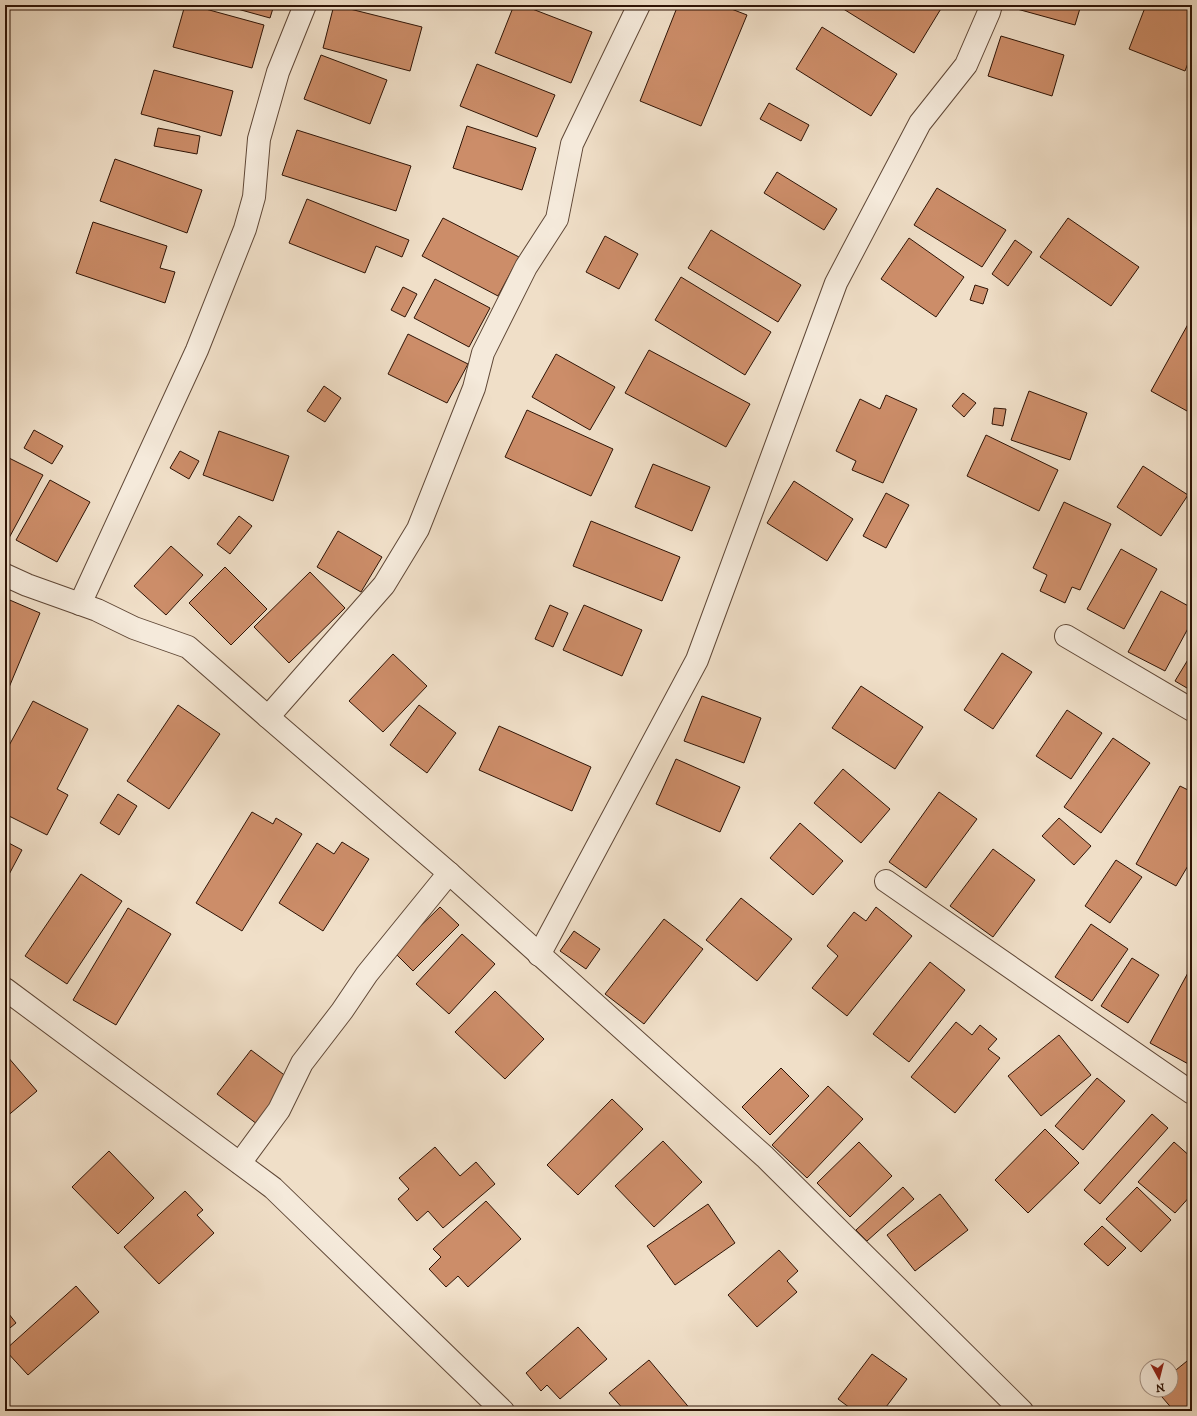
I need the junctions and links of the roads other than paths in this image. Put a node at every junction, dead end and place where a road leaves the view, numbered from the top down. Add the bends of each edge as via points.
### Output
1 (305, 5) edge
2 (639, 5) edge
3 (991, 5) edge
4 (5, 575) edge
5 (80, 604) junction
6 (1066, 636) dead end
7 (1192, 710) edge
8 (268, 717) junction
9 (449, 873) junction
10 (886, 881) dead end
11 (539, 955) junction
12 (5, 989) edge
13 (1192, 1093) edge
14 (240, 1164) junction
15 (503, 1411) edge
16 (1022, 1411) edge

1 - 5 street via 278,72 259,139 254,197 245,229 197,350
2 - 8 street via 572,144 557,219 526,267 483,353 474,388 418,528 384,585
3 - 11 street via 966,64 920,123 836,283 697,660
4 - 5 street
5 - 8 street via 134,628 188,647
6 - 7 street
8 - 9 street
9 - 11 street
9 - 14 street via 367,974 302,1063 279,1110
10 - 13 street
11 - 16 street via 764,1158
12 - 14 street
14 - 15 street via 273,1188

